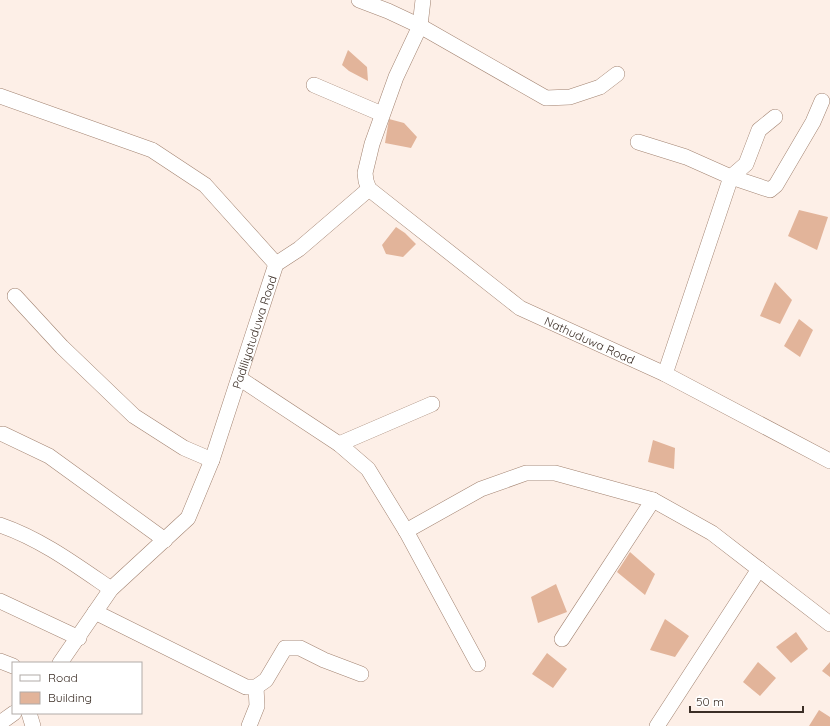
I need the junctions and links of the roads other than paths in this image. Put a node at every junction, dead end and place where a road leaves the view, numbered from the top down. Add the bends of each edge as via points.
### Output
1 (359, 0) edge
2 (424, 0) edge
3 (420, 26) junction
4 (617, 74) dead end
5 (314, 85) dead end
6 (0, 96) edge
7 (822, 101) dead end
8 (382, 114) junction
9 (775, 117) dead end
10 (638, 142) dead end
11 (731, 177) junction
12 (369, 189) junction
13 (276, 264) junction
14 (16, 296) dead end
15 (665, 374) junction
16 (239, 378) junction
17 (432, 404) dead end
18 (3, 434) dead end
19 (339, 444) junction
20 (212, 460) junction
21 (830, 462) edge
22 (653, 500) junction
23 (0, 525) edge
24 (406, 531) junction
25 (166, 540) junction
26 (759, 569) junction
27 (111, 589) junction
28 (0, 601) edge
29 (95, 612) junction
30 (830, 624) edge
31 (78, 638) junction
32 (562, 639) dead end
33 (0, 661) edge
34 (61, 662) edge
35 (478, 664) dead end
36 (12, 666) edge
37 (361, 674) dead end
38 (256, 687) junction
39 (13, 714) edge
40 (29, 714) edge
41 (0, 723) edge
42 (33, 726) edge
43 (249, 726) edge
44 (658, 726) edge

1 - 3 street
2 - 3 street
3 - 4 street via 546,98 570,97 600,87
3 - 8 street
5 - 8 street
6 - 13 street via 152,150 204,185
7 - 11 street via 813,122 776,185 770,190
8 - 12 street via 367,162 366,181
9 - 11 street via 759,130 746,164
10 - 11 street
11 - 15 street
12 - 13 street, Padiliyatuduwa Road via 298,250
12 - 15 street, Nathuduwa Road via 520,308
13 - 16 street, Padiliyatuduwa Road
14 - 20 street via 62,347 134,416 184,448
15 - 21 street, Nathuduwa Road
16 - 19 street
16 - 20 street, Padiliyatuduwa Road
17 - 19 street
18 - 25 street via 50,456
19 - 24 street via 368,469
20 - 25 street, Padiliyatuduwa Road via 188,518
22 - 24 street via 555,473 526,473 481,489
22 - 26 street via 712,534
22 - 32 street
23 - 27 street via 20,532 61,555
24 - 35 street
25 - 27 street, Padiliyatuduwa Road
26 - 30 street
26 - 44 street
27 - 29 street, Padiliyatuduwa Road
28 - 31 street
29 - 31 street, Padiliyatuduwa Road
29 - 38 street via 246,687
31 - 34 street, Padiliyatuduwa Road
33 - 36 street
37 - 38 street via 300,648 285,648 266,680
38 - 43 street via 257,706
39 - 41 street
40 - 42 street

